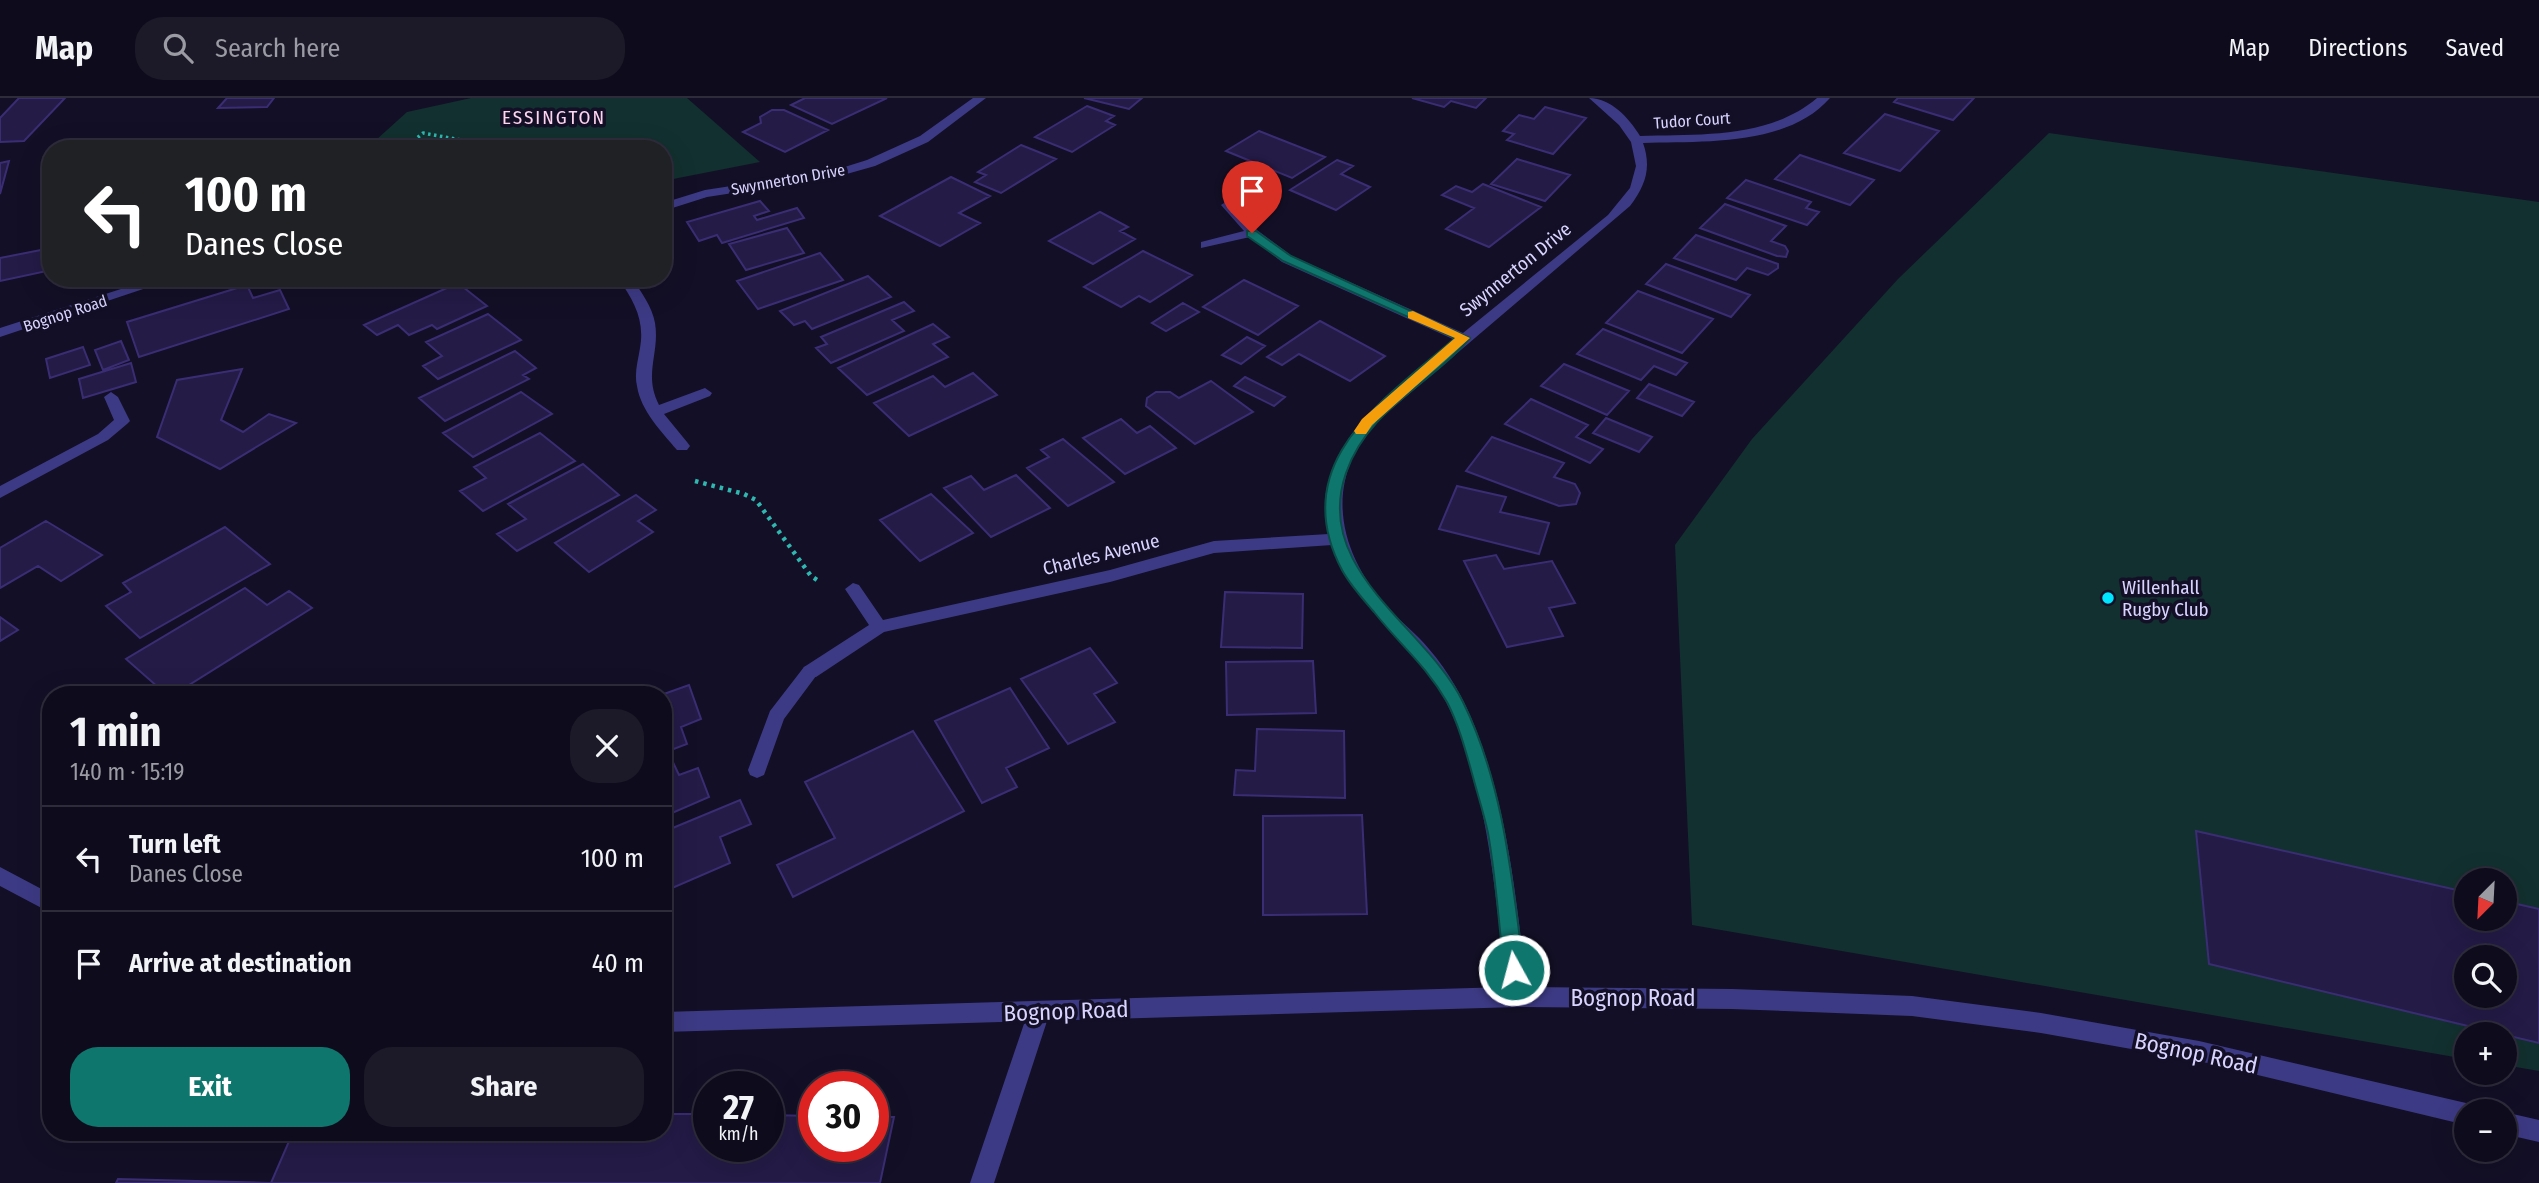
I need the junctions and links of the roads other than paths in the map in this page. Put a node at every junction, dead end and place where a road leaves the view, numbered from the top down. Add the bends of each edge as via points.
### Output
1 (981, 98) edge
2 (1595, 98) edge
3 (1824, 98) edge
4 (1637, 140) junction
5 (672, 204) edge
6 (1227, 205) dead end
7 (1252, 233) junction
8 (1206, 245) dead end
9 (141, 287) edge
10 (631, 287) edge
11 (0, 333) edge
12 (1463, 338) junction
13 (705, 393) dead end
14 (111, 397) dead end
15 (655, 412) junction
16 (682, 446) road end
17 (0, 493) edge
18 (1336, 538) junction
19 (853, 590) road end
20 (879, 627) junction
21 (757, 769) dead end
22 (0, 876) edge
23 (42, 899) edge
24 (1518, 997) junction
25 (1039, 1012) junction
26 (672, 1022) edge
27 (2454, 1111) edge
28 (2517, 1126) edge
29 (2539, 1131) edge
30 (982, 1183) edge

1 - 5 street, Swynnerton Drive via 924,139 871,163
2 - 4 street via 1624,122
3 - 4 street, Tudor Court via 1802,115 1745,132
4 - 12 street, Swynnerton Drive via 1640,177 1623,207
6 - 7 street
7 - 8 street
7 - 12 street via 1287,259
9 - 11 street, Bognop Road
10 - 15 street via 649,322 644,387
12 - 18 street, Swynnerton Drive via 1367,422 1349,448 1332,506
13 - 15 street
14 - 17 street via 122,421 103,437
15 - 16 street
18 - 20 street, Charles Avenue via 1214,547 1110,576
18 - 24 street, Swynnerton Drive via 1349,570 1428,660 1456,703 1474,749 1496,832
19 - 20 street
20 - 21 street, Charles Avenue via 810,672 776,716
22 - 23 street
24 - 25 street, Bognop Road
24 - 27 street, Bognop Road via 1912,1006 2199,1051
25 - 26 street, Bognop Road
25 - 30 street
28 - 29 street

